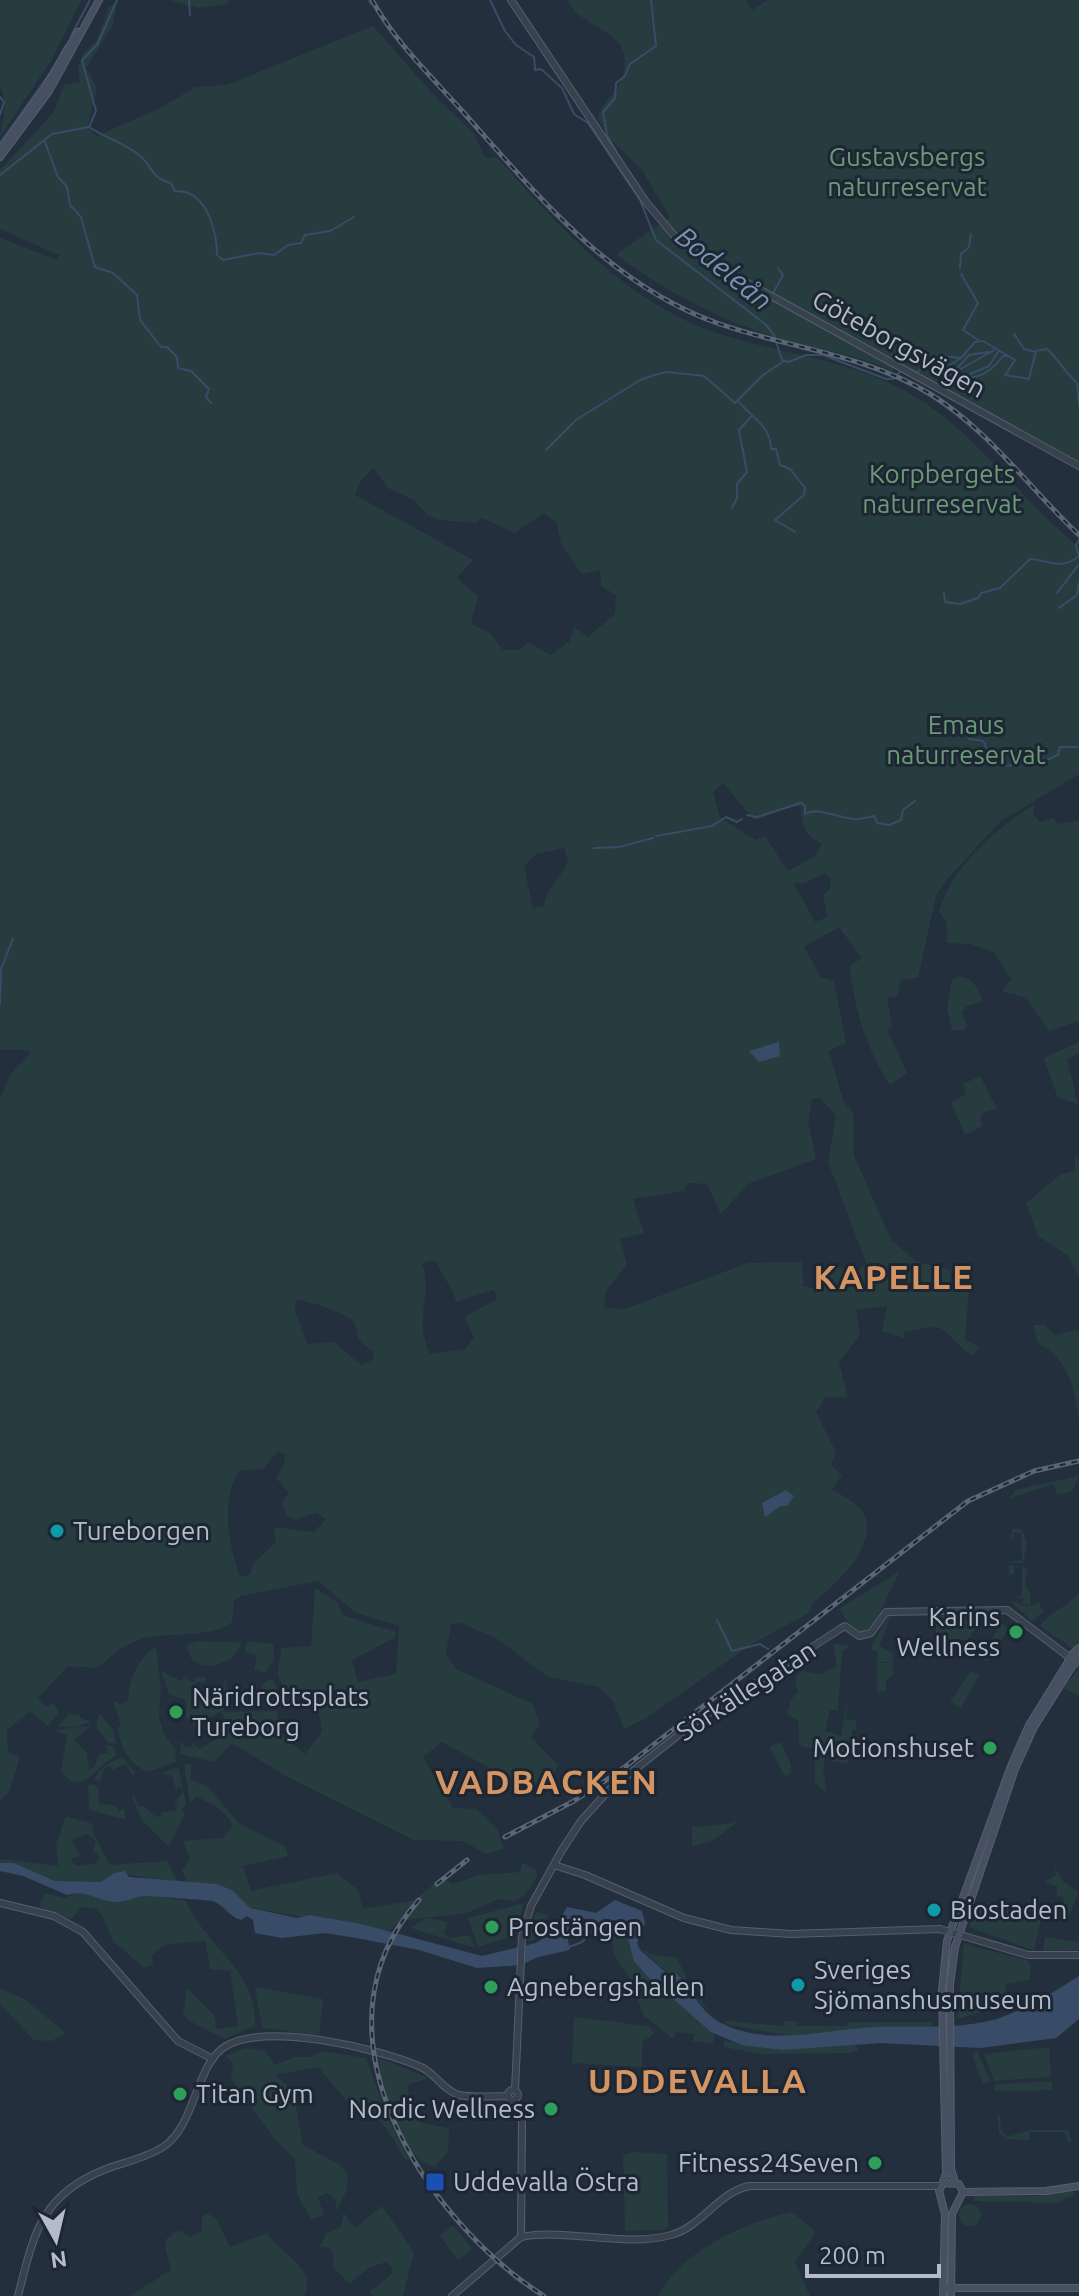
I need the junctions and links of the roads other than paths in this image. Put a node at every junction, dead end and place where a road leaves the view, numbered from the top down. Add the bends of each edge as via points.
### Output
1 (97, 0) edge
2 (511, 0) edge
3 (0, 150) edge
4 (0, 157) edge
5 (1079, 466) edge
6 (1079, 1648) edge
7 (1074, 1659) edge
8 (554, 1865) junction
9 (0, 1903) edge
10 (954, 1933) junction
11 (1079, 1955) edge
12 (213, 2059) junction
13 (508, 2097) junction
14 (955, 2182) junction
15 (1079, 2186) edge
16 (940, 2188) junction
17 (963, 2192) junction
18 (943, 2203) junction
19 (956, 2204) junction
20 (521, 2237) junction
21 (1079, 2290) edge
22 (947, 2292) edge
23 (960, 2294) edge
24 (18, 2296) edge
25 (452, 2296) edge

1 - 3 main road via 56,71
1 - 4 main road via 49,91
2 - 5 street, Göteborgsvägen via 664,225 706,260
6 - 7 main road
7 - 8 street, Sörkällegatan via 1005,1609 890,1611 866,1636 845,1626 691,1725 633,1769 581,1821
7 - 10 main road via 1019,1748
8 - 10 street via 684,1918 731,1930
8 - 13 street, Sörkällegatan via 526,1915 521,1940 518,2094
9 - 12 street via 45,1913 78,1929 178,2041
10 - 11 street via 1028,1955
10 - 14 main road via 950,2047
10 - 16 main road via 943,1961 946,2161
12 - 13 street via 239,2040 279,2035 388,2055 427,2070 458,2095
12 - 24 street via 169,2142 78,2182 56,2200 33,2236
13 - 20 street, Sörkällegatan via 522,2120
14 - 16 main road
14 - 17 main road
15 - 17 main road
16 - 18 main road
16 - 20 street via 749,2186 726,2195 694,2225 668,2236
17 - 19 main road
18 - 19 main road
18 - 22 main road
19 - 22 main road
20 - 25 street
21 - 22 main road
21 - 23 main road
22 - 23 main road

